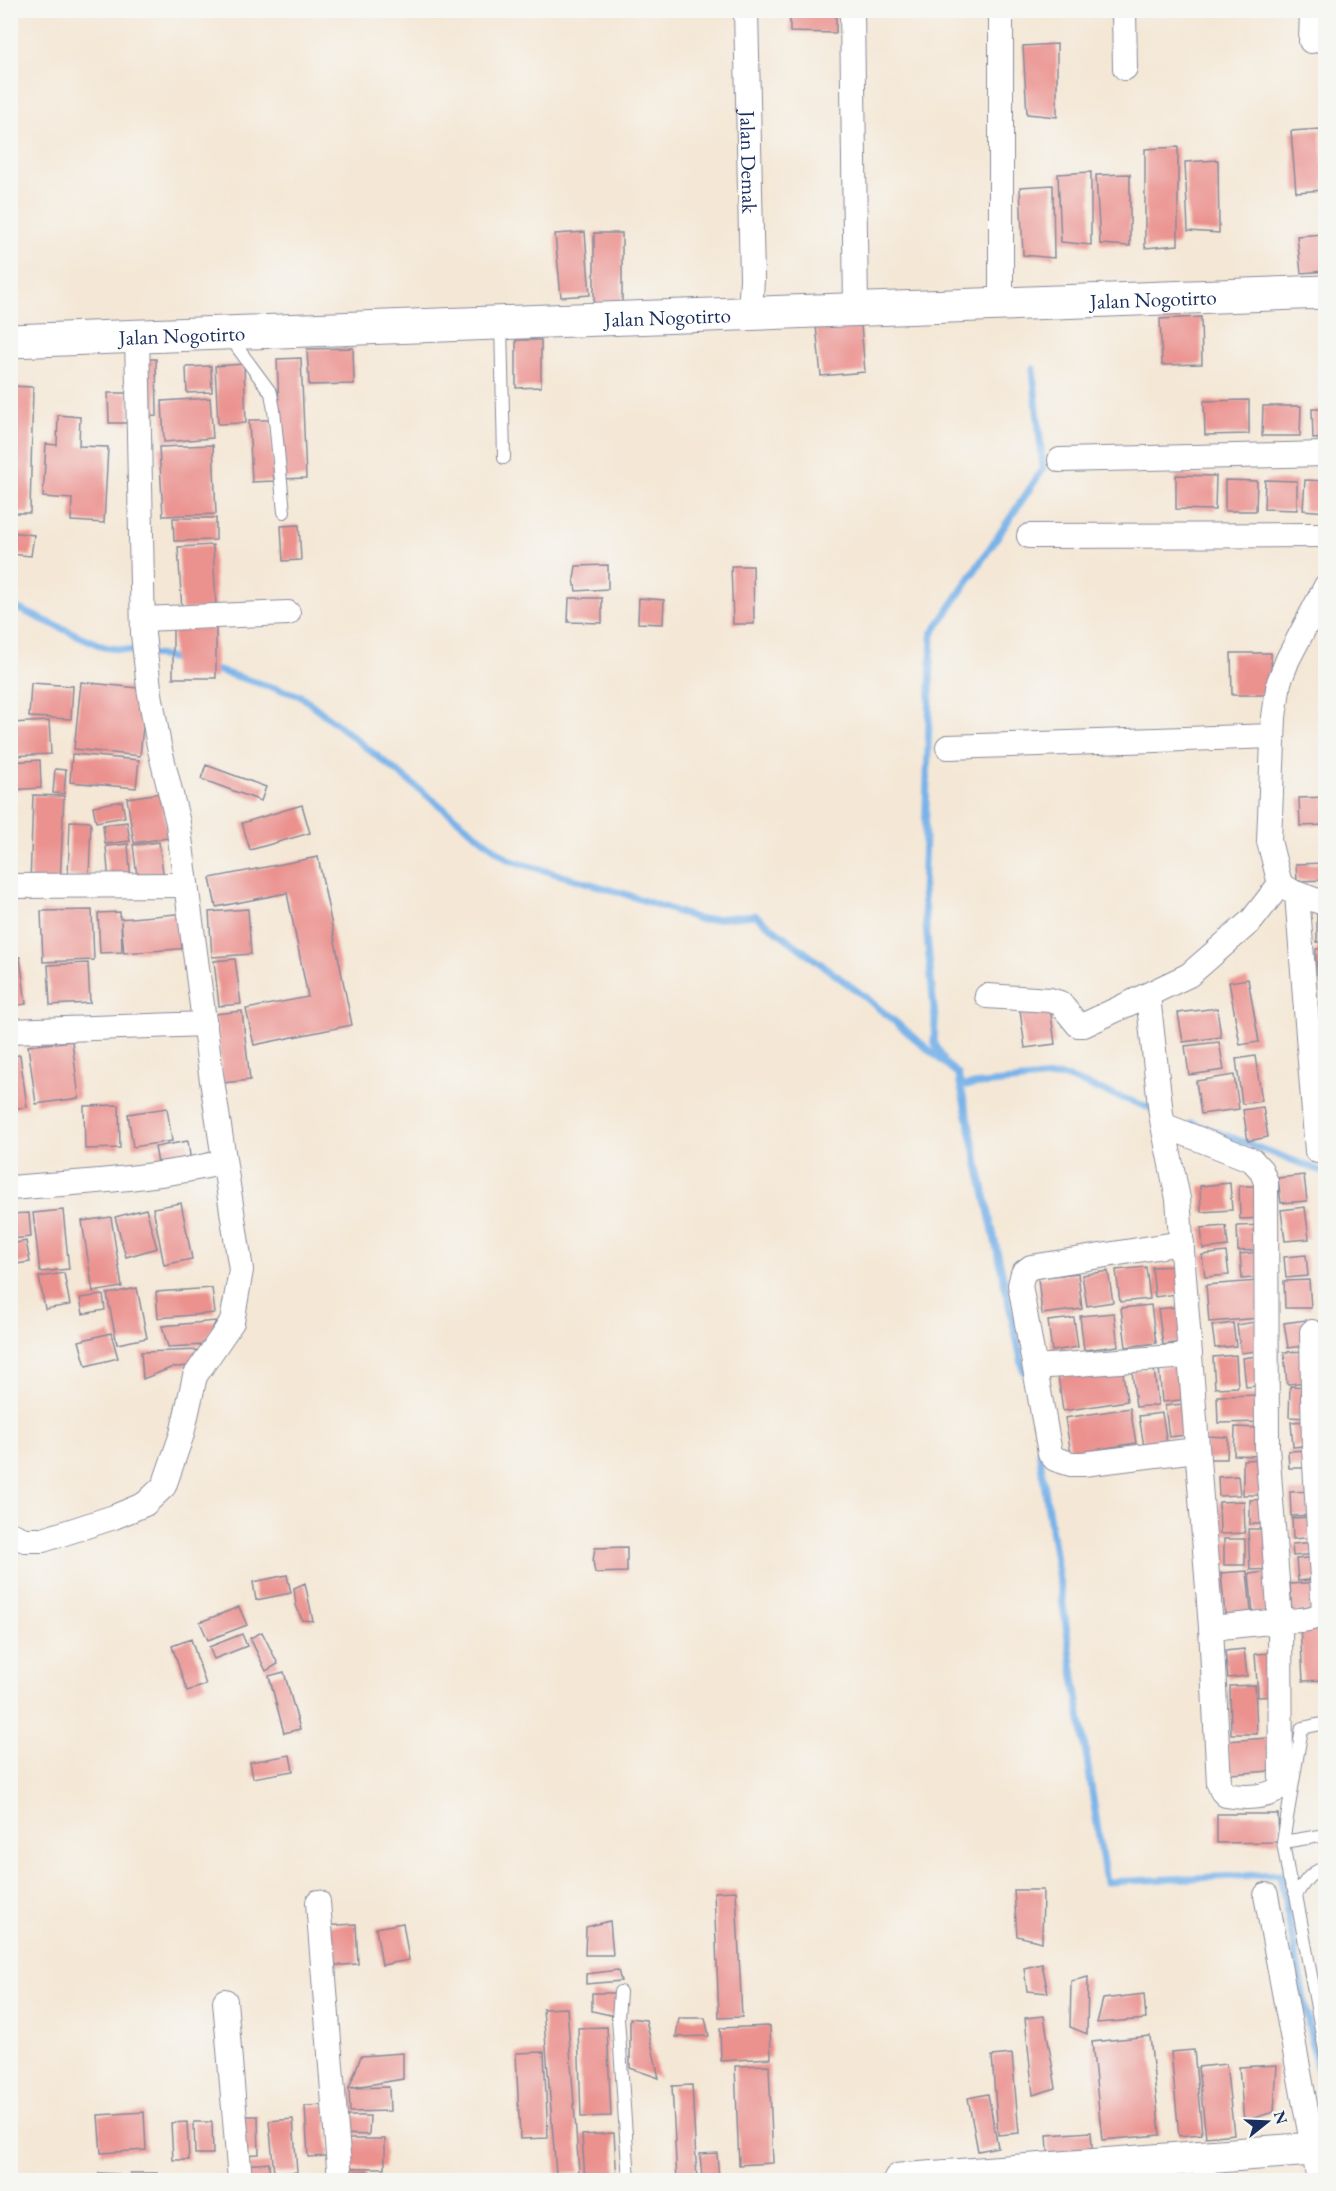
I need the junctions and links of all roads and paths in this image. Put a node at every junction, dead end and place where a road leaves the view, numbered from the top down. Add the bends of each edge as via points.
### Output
1 (746, 10) edge
2 (852, 10) edge
3 (1001, 10) edge
4 (1124, 10) edge
5 (1312, 10) edge
6 (1311, 41) dead end
7 (1125, 68) dead end
8 (1326, 292) edge
9 (1001, 304) junction
10 (856, 309) junction
11 (750, 313) junction
12 (501, 322) junction
13 (236, 332) junction
14 (137, 336) junction
15 (10, 341) edge
16 (1326, 454) edge
17 (504, 458) dead end
18 (1060, 460) dead end
19 (284, 512) dead end
20 (1326, 535) edge
21 (1029, 536) dead end
22 (1326, 586) edge
23 (288, 613) dead end
24 (143, 627) junction
25 (1273, 736) junction
26 (948, 747) dead end
27 (186, 885) junction
28 (10, 886) edge
29 (1289, 889) junction
30 (1326, 904) edge
31 (987, 996) dead end
32 (1148, 996) junction
33 (205, 1023) junction
34 (10, 1031) edge
35 (1161, 1110) junction
36 (1317, 1151) dead end
37 (224, 1162) junction
38 (10, 1188) edge
39 (1182, 1243) junction
40 (1312, 1332) dead end
41 (1189, 1356) junction
42 (1035, 1367) junction
43 (1196, 1450) junction
44 (10, 1534) edge
45 (1280, 1621) junction
46 (1211, 1628) junction
47 (1326, 1723) edge
48 (1326, 1835) edge
49 (1283, 1842) junction
50 (1326, 1868) edge
51 (1296, 1894) junction
52 (1266, 1895) dead end
53 (318, 1902) dead end
54 (620, 1992) dead end
55 (225, 2001) dead end
56 (1322, 2020) edge
57 (1326, 2056) edge
58 (1320, 2148) edge
59 (1049, 2174) edge
60 (982, 2177) edge
61 (240, 2181) edge
62 (340, 2181) edge
63 (629, 2181) edge
64 (900, 2181) edge
65 (1319, 2181) edge

1 - 11 street, Jalan Demak
2 - 10 street
3 - 9 street
4 - 7 street
5 - 6 street
8 - 9 street, Jalan Nogotirto
9 - 10 street, Jalan Nogotirto
10 - 11 street, Jalan Nogotirto
11 - 12 street, Jalan Nogotirto
12 - 13 street, Jalan Nogotirto
12 - 17 lane
13 - 14 street, Jalan Nogotirto
13 - 19 lane via 237,347 271,393
14 - 15 street, Jalan Nogotirto
14 - 24 street
16 - 18 street
20 - 21 street
22 - 25 street via 1282,674
23 - 24 street
24 - 27 street via 149,688 178,823
25 - 26 street
25 - 29 street via 1269,840
27 - 28 street
27 - 33 street
29 - 30 street
29 - 32 street via 1201,966
29 - 36 street
31 - 32 street via 1060,1003 1081,1026
32 - 35 street
33 - 34 street
33 - 37 street
35 - 39 street
35 - 45 street via 1252,1160 1266,1182 1267,1447
37 - 38 street via 114,1180
37 - 44 street via 241,1270 232,1322 195,1376 182,1434 164,1486 146,1504 44,1540 25,1540
39 - 41 street
39 - 42 street via 1031,1267 1023,1273 1020,1285
40 - 45 street via 1323,1611 1312,1618
41 - 42 street
41 - 43 street
42 - 43 street via 1050,1453 1055,1460 1083,1464
43 - 46 street
45 - 46 street
45 - 46 street via 1281,1785 1269,1794 1226,1795 1219,1784
47 - 49 lane via 1302,1728
48 - 49 lane
49 - 51 lane
50 - 51 lane via 1309,1875
51 - 56 lane
52 - 58 street
53 - 62 street
54 - 63 lane via 618,2018
55 - 61 street
56 - 57 lane
58 - 59 street
58 - 65 street
59 - 60 street
60 - 64 street

